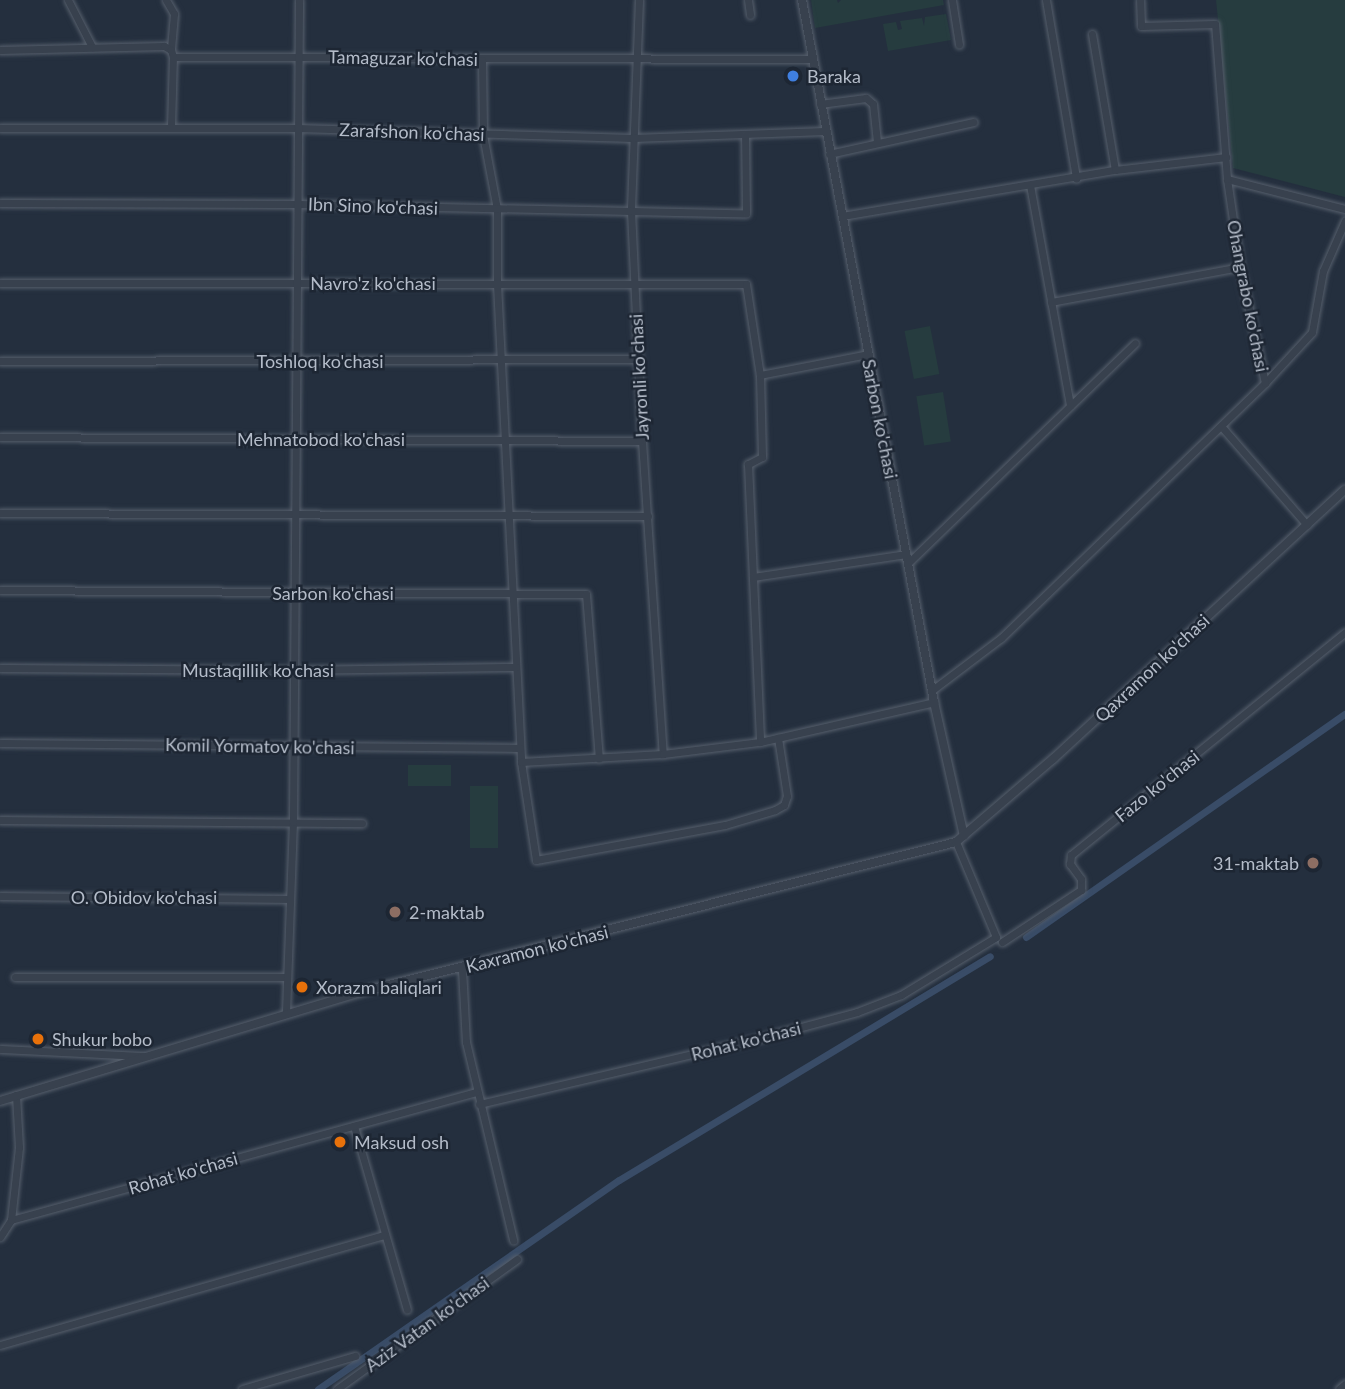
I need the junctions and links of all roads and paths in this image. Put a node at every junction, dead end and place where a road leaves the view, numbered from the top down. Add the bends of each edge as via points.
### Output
1 (68, 0) edge
2 (166, 0) edge
3 (299, 0) edge
4 (639, 0) edge
5 (748, 0) edge
6 (802, 0) edge
7 (952, 0) edge
8 (1046, 0) edge
9 (1140, 0) edge
10 (750, 15) dead end
11 (1092, 34) dead end
12 (959, 44) dead end
13 (92, 47) junction
14 (0, 50) edge
15 (172, 53) junction
16 (298, 57) junction
17 (812, 59) junction
18 (482, 60) junction
19 (637, 61) junction
20 (820, 104) junction
21 (972, 122) dead end
22 (171, 127) junction
23 (0, 128) edge
24 (297, 128) junction
25 (825, 131) junction
26 (745, 134) junction
27 (483, 135) junction
28 (633, 138) junction
29 (877, 143) junction
30 (830, 154) junction
31 (1226, 157) junction
32 (1115, 170) junction
33 (1076, 178) junction
34 (1227, 178) junction
35 (1030, 185) junction
36 (0, 203) edge
37 (298, 204) junction
38 (497, 209) junction
39 (1345, 209) edge
40 (631, 211) junction
41 (842, 216) junction
42 (1345, 221) edge
43 (1240, 267) junction
44 (634, 282) junction
45 (0, 283) edge
46 (298, 283) junction
47 (497, 284) junction
48 (1051, 302) junction
49 (1135, 343) dead end
50 (868, 354) junction
51 (639, 359) junction
52 (0, 360) edge
53 (297, 360) junction
54 (501, 360) junction
55 (760, 375) junction
56 (1265, 383) junction
57 (1070, 405) junction
58 (1221, 426) junction
59 (0, 437) edge
60 (295, 439) junction
61 (507, 440) junction
62 (642, 441) junction
63 (1345, 490) edge
64 (0, 513) edge
65 (294, 514) junction
66 (509, 514) junction
67 (648, 516) junction
68 (1307, 525) junction
69 (906, 554) junction
70 (908, 563) junction
71 (753, 577) junction
72 (0, 590) edge
73 (514, 592) junction
74 (295, 593) junction
75 (1345, 632) edge
76 (516, 667) junction
77 (0, 668) edge
78 (293, 670) junction
79 (931, 691) junction
80 (933, 702) junction
81 (778, 738) junction
82 (760, 742) junction
83 (0, 743) edge
84 (292, 746) junction
85 (520, 748) junction
86 (663, 754) junction
87 (599, 758) junction
88 (520, 762) junction
89 (0, 820) edge
90 (293, 822) junction
91 (362, 823) dead end
92 (964, 836) junction
93 (957, 842) junction
94 (0, 896) edge
95 (289, 899) junction
96 (999, 940) junction
97 (463, 969) junction
98 (15, 977) dead end
99 (287, 977) junction
100 (286, 1012) junction
101 (0, 1049) edge
102 (143, 1056) junction
103 (476, 1092) junction
104 (16, 1096) junction
105 (0, 1101) edge
106 (479, 1104) junction
107 (354, 1126) junction
108 (11, 1220) junction
109 (384, 1235) junction
110 (0, 1237) edge
111 (513, 1240) dead end
112 (517, 1259) dead end
113 (407, 1310) dead end
114 (0, 1345) edge
115 (355, 1356) dead end
116 (1345, 1384) edge
117 (242, 1389) edge
118 (337, 1389) edge
119 (1339, 1389) edge

1 - 13 street
2 - 15 street via 173,14
3 - 16 street
4 - 19 street, Jayronli ko'chasi
5 - 10 street
6 - 17 street, Sarbon ko'chasi
7 - 12 street
8 - 33 street
9 - 31 street, Ohangrabo ko'chasi via 1141,26 1215,24
11 - 32 street
13 - 14 street, Tamaguzar ko'chasi
13 - 15 street, Tamaguzar ko'chasi via 164,46
15 - 16 street, Tamaguzar ko'chasi
15 - 22 street
16 - 18 street, Tamaguzar ko'chasi
16 - 24 street
17 - 19 street, Tamaguzar ko'chasi
17 - 20 street, Sarbon ko'chasi
18 - 19 street, Tamaguzar ko'chasi
18 - 27 street
19 - 28 street, Jayronli ko'chasi
20 - 25 street, Sarbon ko'chasi
20 - 29 street via 866,98 873,104
21 - 29 street
22 - 23 street, Zarafshon ko'chasi
22 - 24 street, Zarafshon ko'chasi
24 - 27 street, Zarafshon ko'chasi
24 - 37 street
25 - 26 street, Zarafshon ko'chasi
25 - 30 street, Sarbon ko'chasi
26 - 28 street, Zarafshon ko'chasi
26 - 40 street, Ibn Sino ko'chasi via 747,213
27 - 28 street, Zarafshon ko'chasi
27 - 38 street
28 - 40 street, Jayronli ko'chasi
29 - 30 street
30 - 41 street, Sarbon ko'chasi
31 - 32 street
31 - 34 street, Ohangrabo ko'chasi
32 - 33 street
33 - 35 street
34 - 39 street
34 - 43 street, Ohangrabo ko'chasi
35 - 41 street
35 - 48 street
36 - 37 street, Ibn Sino ko'chasi
37 - 38 street, Ibn Sino ko'chasi
37 - 46 street
38 - 40 street, Ibn Sino ko'chasi
38 - 47 street
40 - 44 street, Jayronli ko'chasi
41 - 50 street, Sarbon ko'chasi
42 - 56 street via 1323,271 1312,332
43 - 48 street
43 - 56 street, Ohangrabo ko'chasi
44 - 47 street, Navro'z ko'chasi
44 - 51 street, Jayronli ko'chasi
44 - 55 street, Navro'z ko'chasi via 746,284
45 - 46 street, Navro'z ko'chasi
46 - 47 street, Navro'z ko'chasi
46 - 53 street
47 - 54 street
48 - 57 street
49 - 57 street
50 - 55 street
50 - 69 street, Sarbon ko'chasi
51 - 54 street, Toshloq ko'chasi
51 - 62 street, Jayronli ko'chasi
52 - 53 street, Toshloq ko'chasi
53 - 54 street, Toshloq ko'chasi
53 - 60 street
54 - 61 street
55 - 71 street via 762,457 748,464
56 - 58 street, Ohangrabo ko'chasi
57 - 70 street
58 - 68 street
58 - 79 street, Ohangrabo ko'chasi via 1001,638
59 - 60 street, Mehnatobod ko'chasi
60 - 61 street, Mehnatobod ko'chasi
60 - 65 street
61 - 62 street, Mehnatobod ko'chasi
61 - 66 street
62 - 67 street, Jayronli ko'chasi
63 - 68 street, Qaxramon ko'chasi
64 - 65 street
65 - 66 street
65 - 74 street
66 - 67 street
66 - 73 street
67 - 86 street, Jayronli ko'chasi
68 - 92 street, Qaxramon ko'chasi
69 - 70 street, Sarbon ko'chasi
69 - 71 street
70 - 79 street, Sarbon ko'chasi
71 - 82 street
72 - 74 street, Sarbon ko'chasi
73 - 74 street, Sarbon ko'chasi
73 - 76 street
73 - 87 street, Sarbon ko'chasi via 586,594
74 - 78 street
75 - 96 street, Fazo ko'chasi via 1071,855 1070,864 1081,879 1080,890
76 - 78 street, Mustaqillik ko'chasi
76 - 85 street
77 - 78 street, Mustaqillik ko'chasi
78 - 84 street
79 - 80 street, Sarbon ko'chasi
80 - 81 street
80 - 92 street, Sarbon ko'chasi
81 - 82 street
81 - 88 street via 787,796 784,805 775,810 725,825 536,860
82 - 86 street
83 - 84 street, Komil Yormatov ko'chasi
84 - 85 street, Komil Yormatov ko'chasi
84 - 90 street
85 - 88 street
86 - 87 street
87 - 88 street
89 - 90 street
90 - 91 street
90 - 95 street
92 - 93 street, Qaxramon ko'chasi
93 - 96 street
93 - 97 street, Kaxramon ko'chasi
94 - 95 street, O. Obidov ko'chasi
95 - 99 street
96 - 106 street, Rohat ko'chasi via 901,995 857,1012
97 - 100 street, Kaxramon ko'chasi
97 - 103 street via 466,1042
98 - 99 street
99 - 100 street
100 - 102 street, Kaxramon ko'chasi
101 - 102 street
102 - 104 street, Kaxramon ko'chasi
103 - 106 street
103 - 107 street, Rohat ko'chasi
104 - 105 street, Kaxramon ko'chasi
104 - 108 street via 19,1147
106 - 111 street
107 - 108 street, Rohat ko'chasi
107 - 109 street
108 - 110 street
109 - 113 street
109 - 114 street
112 - 118 street, Aziz Vatan ko'chasi
115 - 117 street
116 - 119 street

